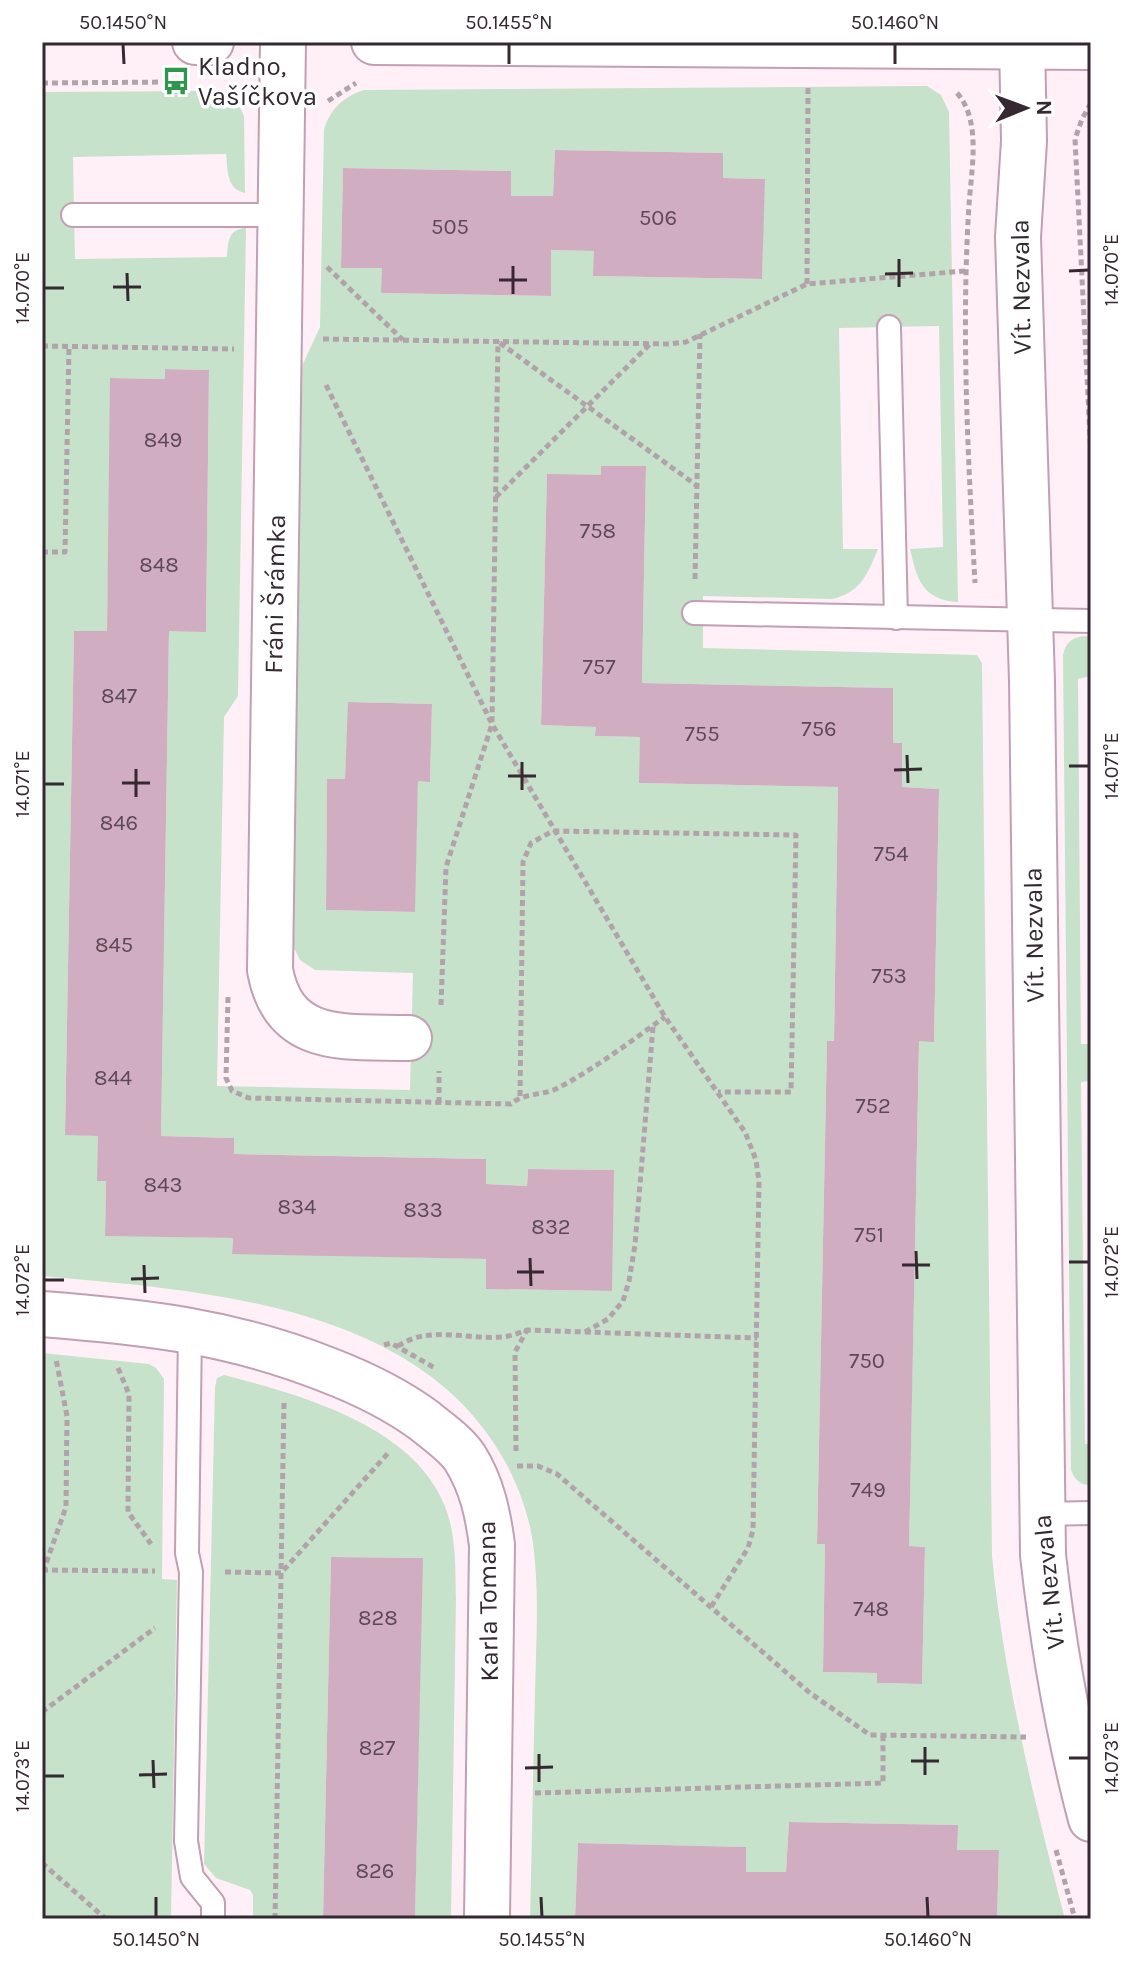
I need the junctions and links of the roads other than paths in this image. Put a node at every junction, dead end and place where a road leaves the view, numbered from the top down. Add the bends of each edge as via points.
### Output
1 (211, 42) edge
2 (283, 42) edge
3 (1022, 44) edge
4 (1091, 47) edge
5 (190, 62) edge
6 (370, 62) edge
7 (73, 215) dead end
8 (281, 215) junction
9 (889, 327) dead end
10 (694, 613) road end
11 (896, 618) junction
12 (1030, 620) junction
13 (1091, 621) edge
14 (430, 1040) road end
15 (48, 1330) edge
16 (190, 1330) junction
17 (1091, 1513) edge
18 (1041, 1514) junction
19 (1091, 1819) edge
20 (213, 1919) edge
21 (487, 1919) edge

1 - 5 street
2 - 8 street, Fráni Šrámka
3 - 4 street
3 - 6 street
3 - 12 street, Vít. Nezvala via 1024,141 1018,237
7 - 8 lane
8 - 14 street, Fráni Šrámka via 273,989 281,1005 306,1028 336,1036
9 - 11 lane
10 - 11 lane
11 - 12 lane
12 - 13 lane
12 - 18 street, Vít. Nezvala
15 - 16 street, Karla Tomana via 144,1322
16 - 20 lane via 187,1553 180,1572 186,1841 192,1877 213,1903
16 - 21 street, Karla Tomana via 292,1355 363,1383 440,1433 463,1455 475,1477 492,1545
17 - 18 lane
18 - 19 street, Vít. Nezvala via 1050,1619

